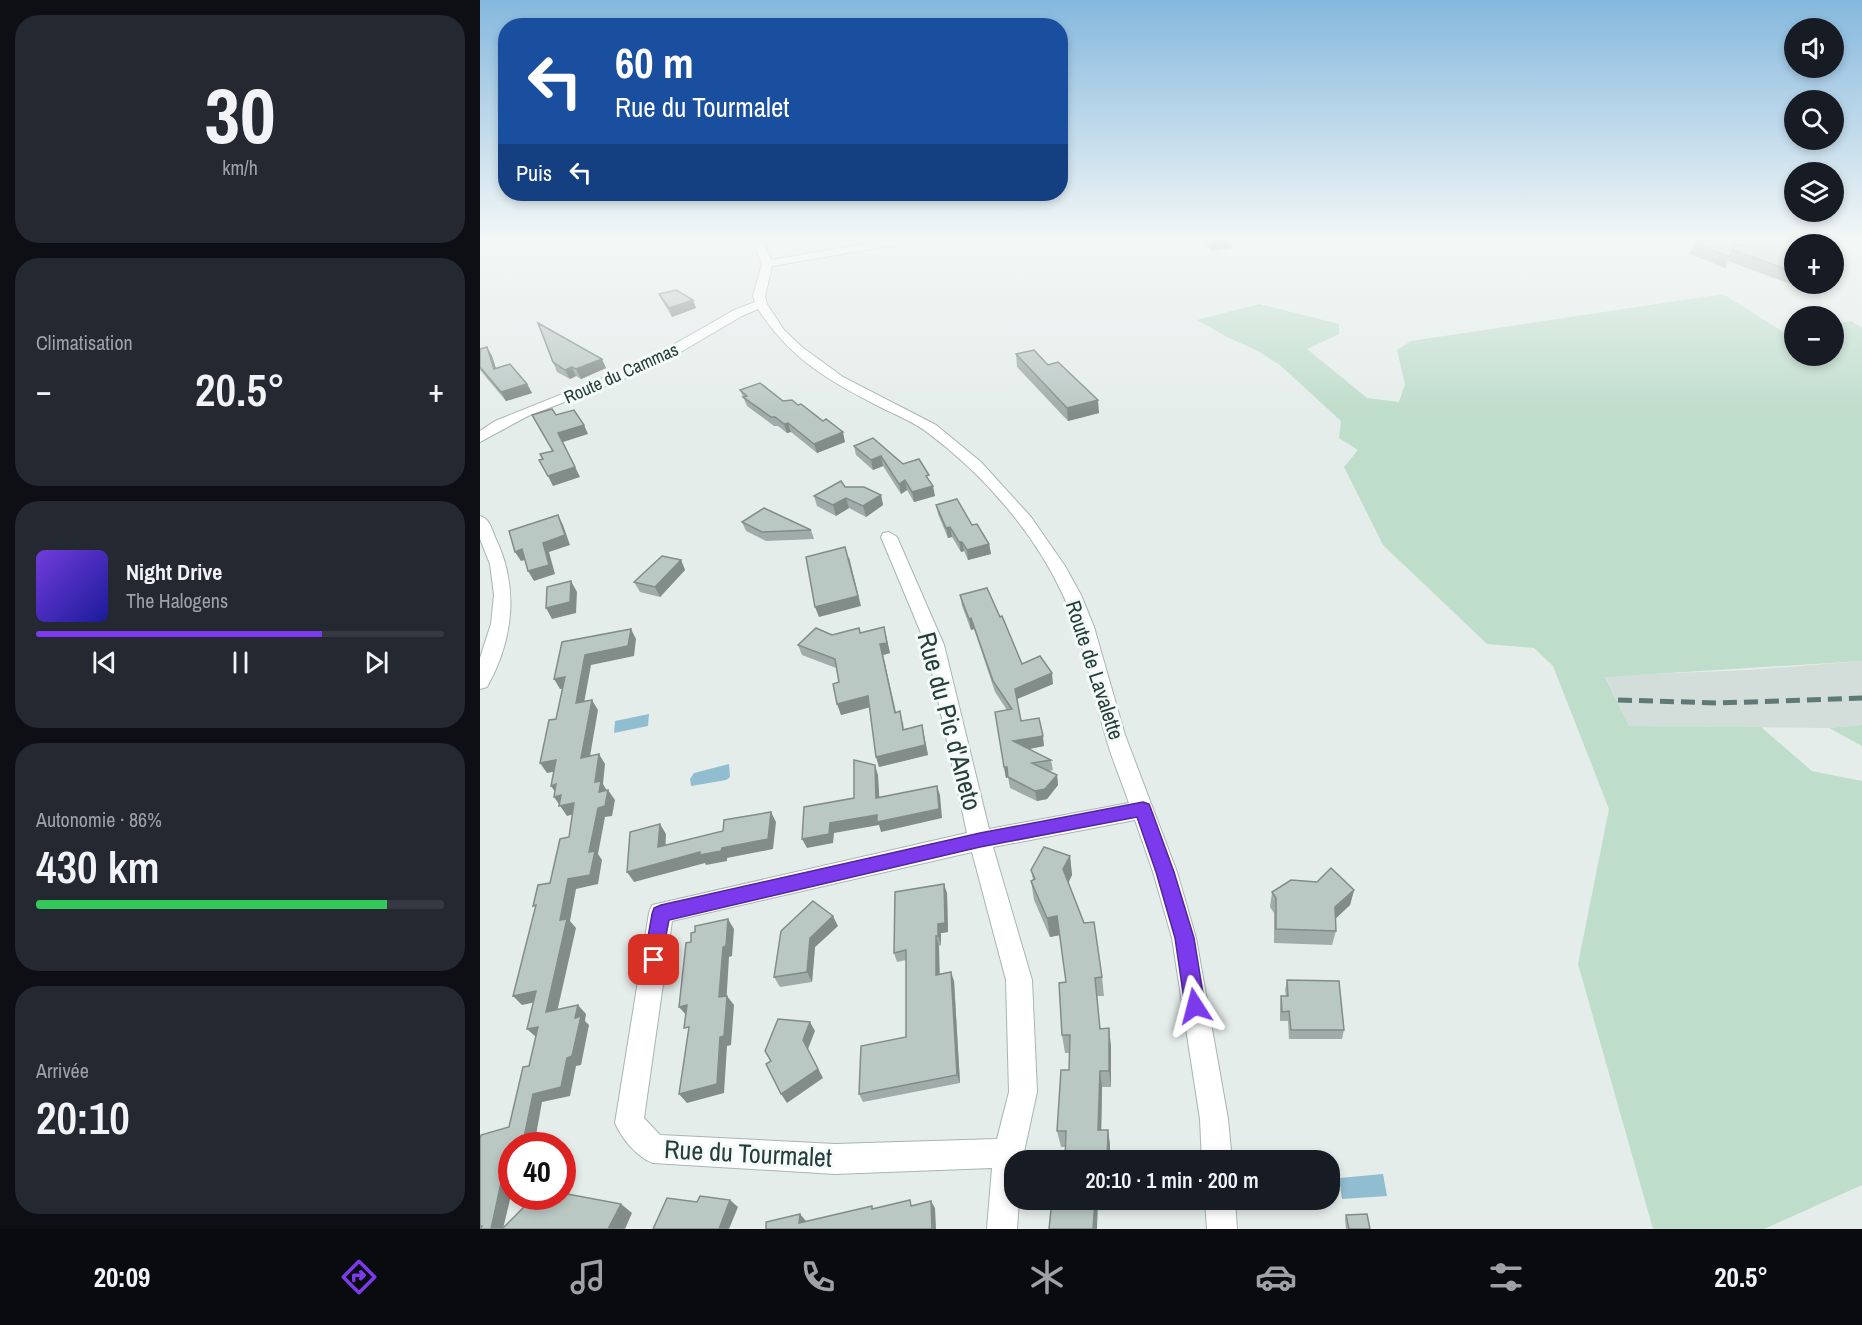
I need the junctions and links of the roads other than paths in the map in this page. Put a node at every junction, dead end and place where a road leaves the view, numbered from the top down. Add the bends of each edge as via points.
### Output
1 (760, 298) edge
2 (761, 304) junction
3 (480, 438) edge
4 (480, 521) edge
5 (889, 537) dead end
6 (480, 682) edge
7 (1143, 809) junction
8 (980, 840) junction
9 (1009, 1150) edge
10 (1216, 1150) edge
11 (1004, 1153) edge
12 (1004, 1204) edge
13 (1221, 1210) edge
14 (1002, 1229) edge
15 (1222, 1229) edge

1 - 2 street
2 - 3 street, Route du Cammas via 738,313 650,364 523,413
2 - 7 street, Route de Lavalette via 779,332 816,365 905,413 954,445 1025,520 1072,595 1085,627 1115,735
4 - 6 street via 499,565 502,619 497,643
5 - 8 street, Rue du Pic d'Aneto via 935,645
7 - 8 street, Rue du Tourmalet
7 - 10 street, Route de Lavalette via 1184,938
8 - 9 street, Rue du Pic d'Aneto via 1019,980 1023,1092
8 - 11 street, Rue du Tourmalet via 661,914 628,1123 653,1149 835,1159
12 - 14 street, Rue du Pic d'Aneto
13 - 15 street

